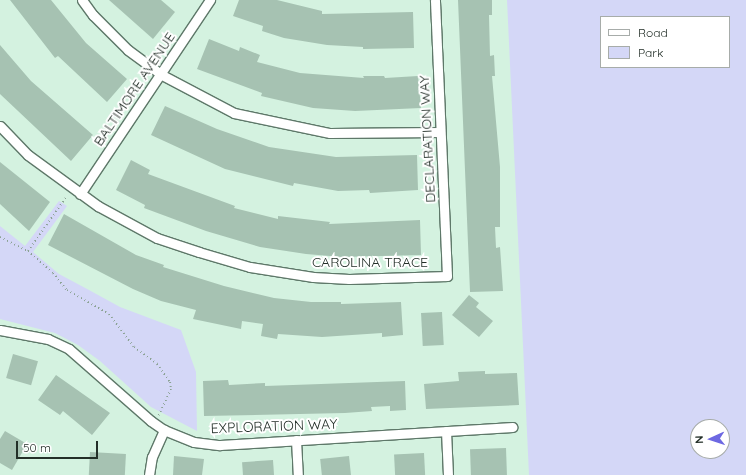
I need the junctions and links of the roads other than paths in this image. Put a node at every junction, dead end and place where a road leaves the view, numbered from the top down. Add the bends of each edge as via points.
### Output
1 (82, 0) edge
2 (210, 0) edge
3 (434, 0) edge
4 (162, 75) junction
5 (0, 126) edge
6 (440, 132) junction
7 (80, 194) junction
8 (447, 276) joint
9 (0, 330) edge
10 (512, 427) dead end
11 (164, 430) junction
12 (446, 431) junction
13 (296, 440) junction
14 (149, 475) edge
15 (298, 475) edge
16 (448, 475) edge

1 - 4 street via 93,15 128,50
2 - 4 street, BALTIMORE AVENUE
3 - 6 street, DECLARATION WAY
4 - 6 street via 234,114 301,128 371,134
4 - 7 street, BALTIMORE AVENUE
5 - 7 street, CAROLINA TRACE via 28,155
6 - 8 street, DECLARATION WAY
7 - 8 street, CAROLINA TRACE via 157,238 250,267 313,277 348,279
9 - 11 street, EXPLORATION WAY via 48,339 70,349
10 - 12 street, EXPLORATION WAY
11 - 13 street, EXPLORATION WAY via 194,442 220,445
11 - 14 street via 152,457
12 - 13 street, EXPLORATION WAY
12 - 16 street
13 - 15 street

